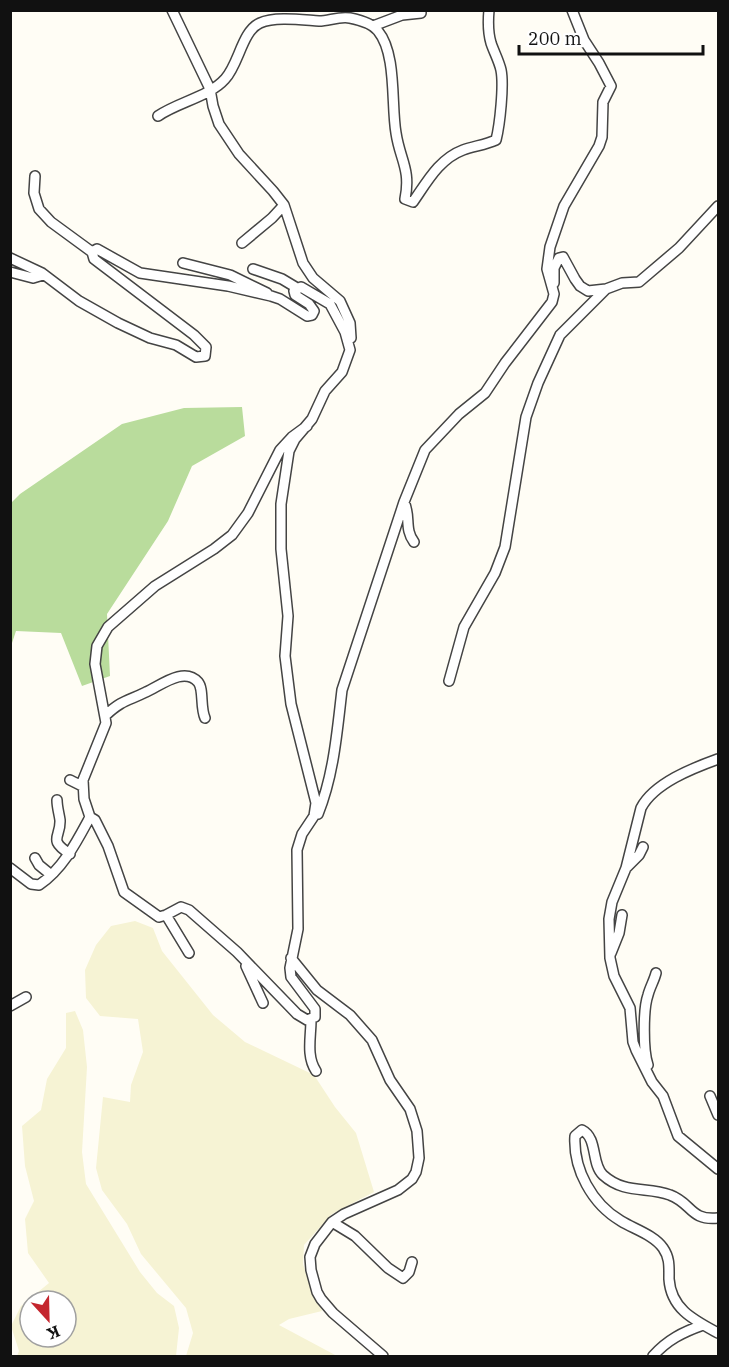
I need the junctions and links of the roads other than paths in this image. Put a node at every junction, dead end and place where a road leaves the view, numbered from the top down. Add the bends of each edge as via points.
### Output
1 (172, 10) edge
2 (489, 10) edge
3 (572, 10) edge
4 (421, 14) dead end
5 (373, 26) junction
6 (210, 89) junction
7 (158, 116) dead end
8 (36, 176) dead end
9 (284, 205) junction
10 (718, 206) edge
11 (243, 243) dead end
12 (92, 252) junction
13 (10, 258) edge
14 (183, 263) dead end
15 (253, 269) dead end
16 (10, 272) edge
17 (43, 275) junction
18 (297, 288) junction
19 (606, 289) junction
20 (554, 294) junction
21 (271, 296) junction
22 (350, 350) junction
23 (307, 426) junction
24 (404, 502) junction
25 (414, 542) dead end
26 (449, 681) dead end
27 (106, 715) junction
28 (205, 718) dead end
29 (718, 759) edge
30 (70, 780) dead end
31 (82, 786) junction
32 (57, 800) dead end
33 (90, 816) junction
34 (312, 820) junction
35 (643, 847) dead end
36 (70, 854) junction
37 (35, 858) dead end
38 (10, 868) edge
39 (626, 868) junction
40 (50, 874) junction
41 (166, 915) junction
42 (622, 915) dead end
43 (189, 953) dead end
44 (241, 956) junction
45 (291, 958) junction
46 (610, 958) junction
47 (656, 972) dead end
48 (26, 997) dead end
49 (263, 1003) dead end
50 (10, 1006) edge
51 (311, 1020) junction
52 (316, 1071) dead end
53 (658, 1089) junction
54 (710, 1096) dead end
55 (718, 1115) edge
56 (718, 1169) edge
57 (718, 1218) edge
58 (332, 1222) junction
59 (412, 1262) dead end
60 (703, 1326) junction
61 (718, 1333) edge
62 (383, 1356) edge
63 (653, 1356) edge

1 - 6 street
2 - 5 street via 491,43 502,80 496,140 448,158 413,202 405,199 407,174 396,133 387,48
3 - 20 street via 584,40 611,86 603,102 599,146 564,206 550,247 546,270
4 - 5 street via 402,15
5 - 6 street via 347,17 261,22 248,33 225,79
6 - 7 street
6 - 9 street via 224,132
8 - 12 street via 34,193 39,209
9 - 11 street
9 - 22 street via 307,270 340,301 350,323
10 - 19 street via 647,277
12 - 17 street via 94,259 194,335 206,347 205,356 196,357 176,345 118,323
12 - 21 street via 97,249 140,273
13 - 17 street
14 - 21 street via 234,276
15 - 18 street
16 - 17 street via 37,278
18 - 21 street via 295,295 312,307 312,315 307,316
18 - 22 street via 306,288 330,304
19 - 20 street via 588,291 580,286 563,256 554,268
19 - 26 street via 560,335 538,383 526,417 505,547 464,627
20 - 24 street via 484,393 425,450
22 - 23 street via 342,372 325,391
23 - 27 street via 280,450 248,513 232,535 155,586 106,631 95,659
23 - 34 street via 289,451 281,545 288,616 285,656 291,704 316,803
24 - 25 street via 409,535
24 - 34 street via 342,690 332,768 322,804
27 - 28 street via 122,701 175,678 188,677 201,687
27 - 31 street
29 - 39 street via 665,783 645,800
30 - 31 street
31 - 33 street
32 - 36 street via 60,822 56,838
33 - 36 street
33 - 41 street via 108,846 124,892 154,915
34 - 45 street via 302,834 296,855 298,929
35 - 39 street
36 - 40 street
37 - 40 street
38 - 40 street via 31,884 39,885
39 - 46 street via 612,902
41 - 43 street
41 - 44 street via 185,908
42 - 46 street
44 - 49 street
44 - 51 street via 297,1014
45 - 51 street via 291,976 315,1009
45 - 58 street via 317,990 350,1015 372,1040 390,1080 410,1109 419,1139 416,1172 405,1185
46 - 53 street via 630,1008 633,1042
47 - 53 street via 647,996 644,1049
48 - 50 street
51 - 52 street via 310,1055
53 - 56 street via 678,1136
54 - 55 street
57 - 60 street via 699,1217 667,1194 616,1184 597,1167 586,1132 582,1130 575,1136 586,1186 605,1209 662,1246 677,1306
58 - 59 street via 355,1236 403,1278
58 - 62 street via 310,1257 317,1292 333,1313
60 - 61 street
60 - 63 street via 672,1338

